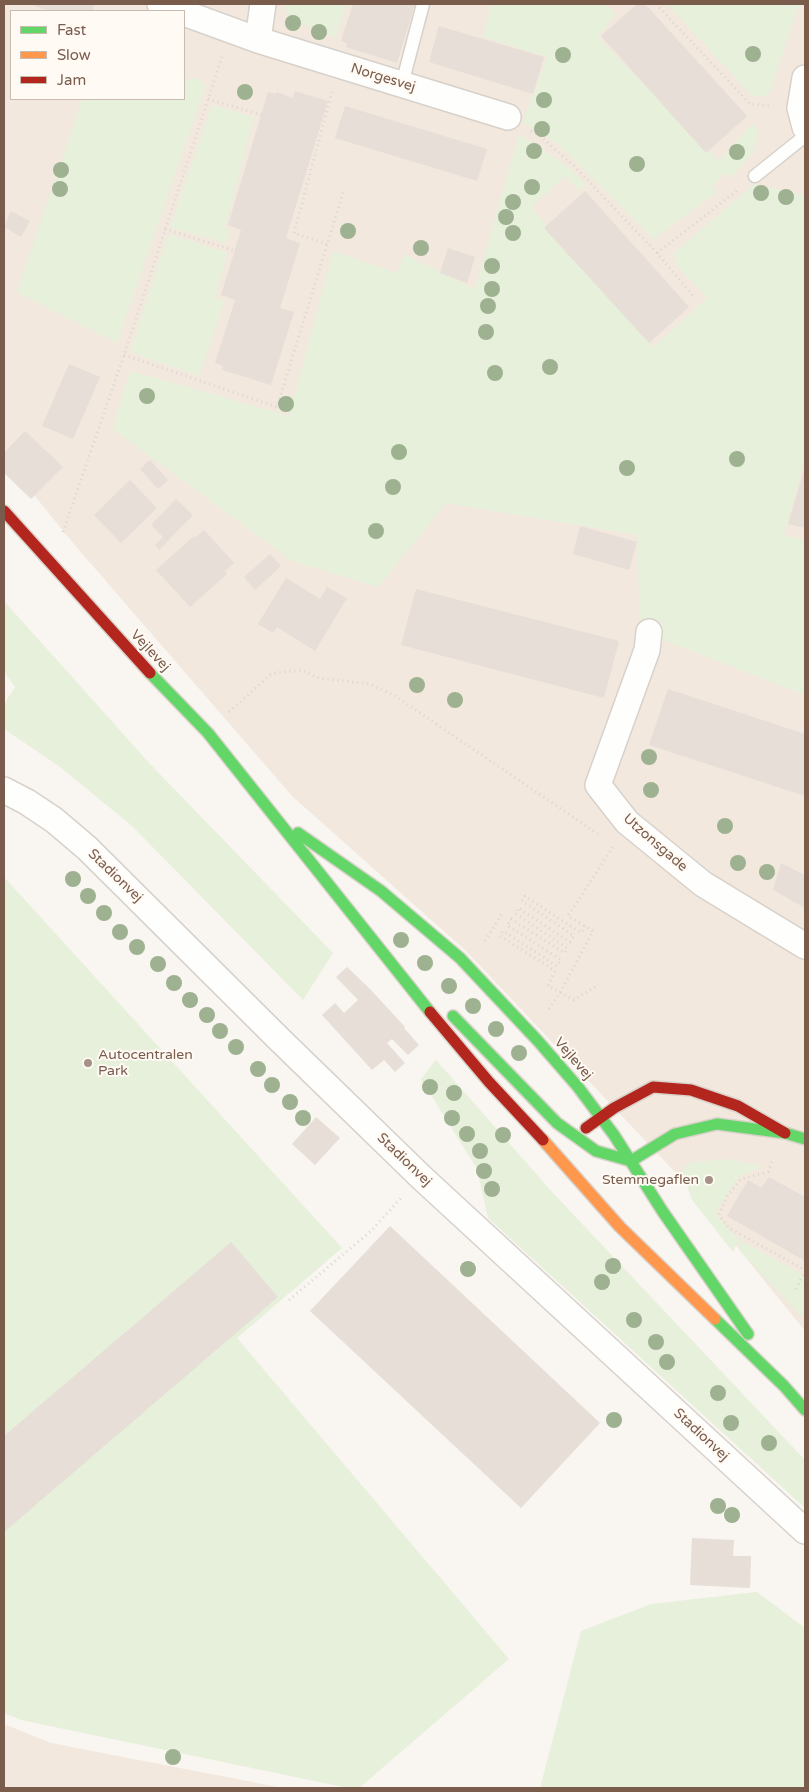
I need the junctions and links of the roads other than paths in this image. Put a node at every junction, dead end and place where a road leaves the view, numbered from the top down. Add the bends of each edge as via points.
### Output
1 (160, 4) edge
2 (263, 4) edge
3 (423, 4) edge
4 (176, 10) edge
5 (185, 13) edge
6 (258, 40) junction
7 (805, 78) edge
8 (402, 84) junction
9 (508, 117) road end
10 (803, 117) edge
11 (805, 136) edge
12 (755, 176) road end
13 (4, 511) edge
14 (649, 632) dead end
15 (4, 790) edge
16 (270, 813) junction
17 (805, 946) edge
18 (378, 948) junction
19 (433, 997) dead end
20 (446, 1010) dead end
21 (601, 1118) junction
22 (785, 1133) junction
23 (805, 1139) edge
24 (565, 1143) junction
25 (631, 1161) junction
26 (784, 1386) junction
27 (805, 1410) edge
28 (805, 1531) edge

1 - 4 street, Norgesvej
2 - 6 street
3 - 8 lane
5 - 6 street, Norgesvej
6 - 8 street, Norgesvej
7 - 10 street
8 - 9 street, Norgesvej
11 - 12 lane
13 - 16 main road, Vejlevej via 141,664 208,733
14 - 17 street, Utzonsgade via 647,650 598,785 627,822 703,884
15 - 28 street, Stadionvej via 54,820 87,848 420,1177
16 - 18 main road, Vejlevej
16 - 21 main road, Vejlevej via 381,891 460,958 538,1041
18 - 19 main road
18 - 24 main road, Vejlevej via 489,1082
20 - 24 main road via 557,1123
21 - 22 main road via 653,1087 691,1090 738,1106
21 - 24 main road
21 - 25 main road, Vejlevej
22 - 23 main road
22 - 25 main road via 717,1124 675,1134
24 - 25 main road
24 - 26 main road, Vejlevej via 620,1227
25 - 26 main road, Vejlevej
26 - 27 main road, Vejlevej

